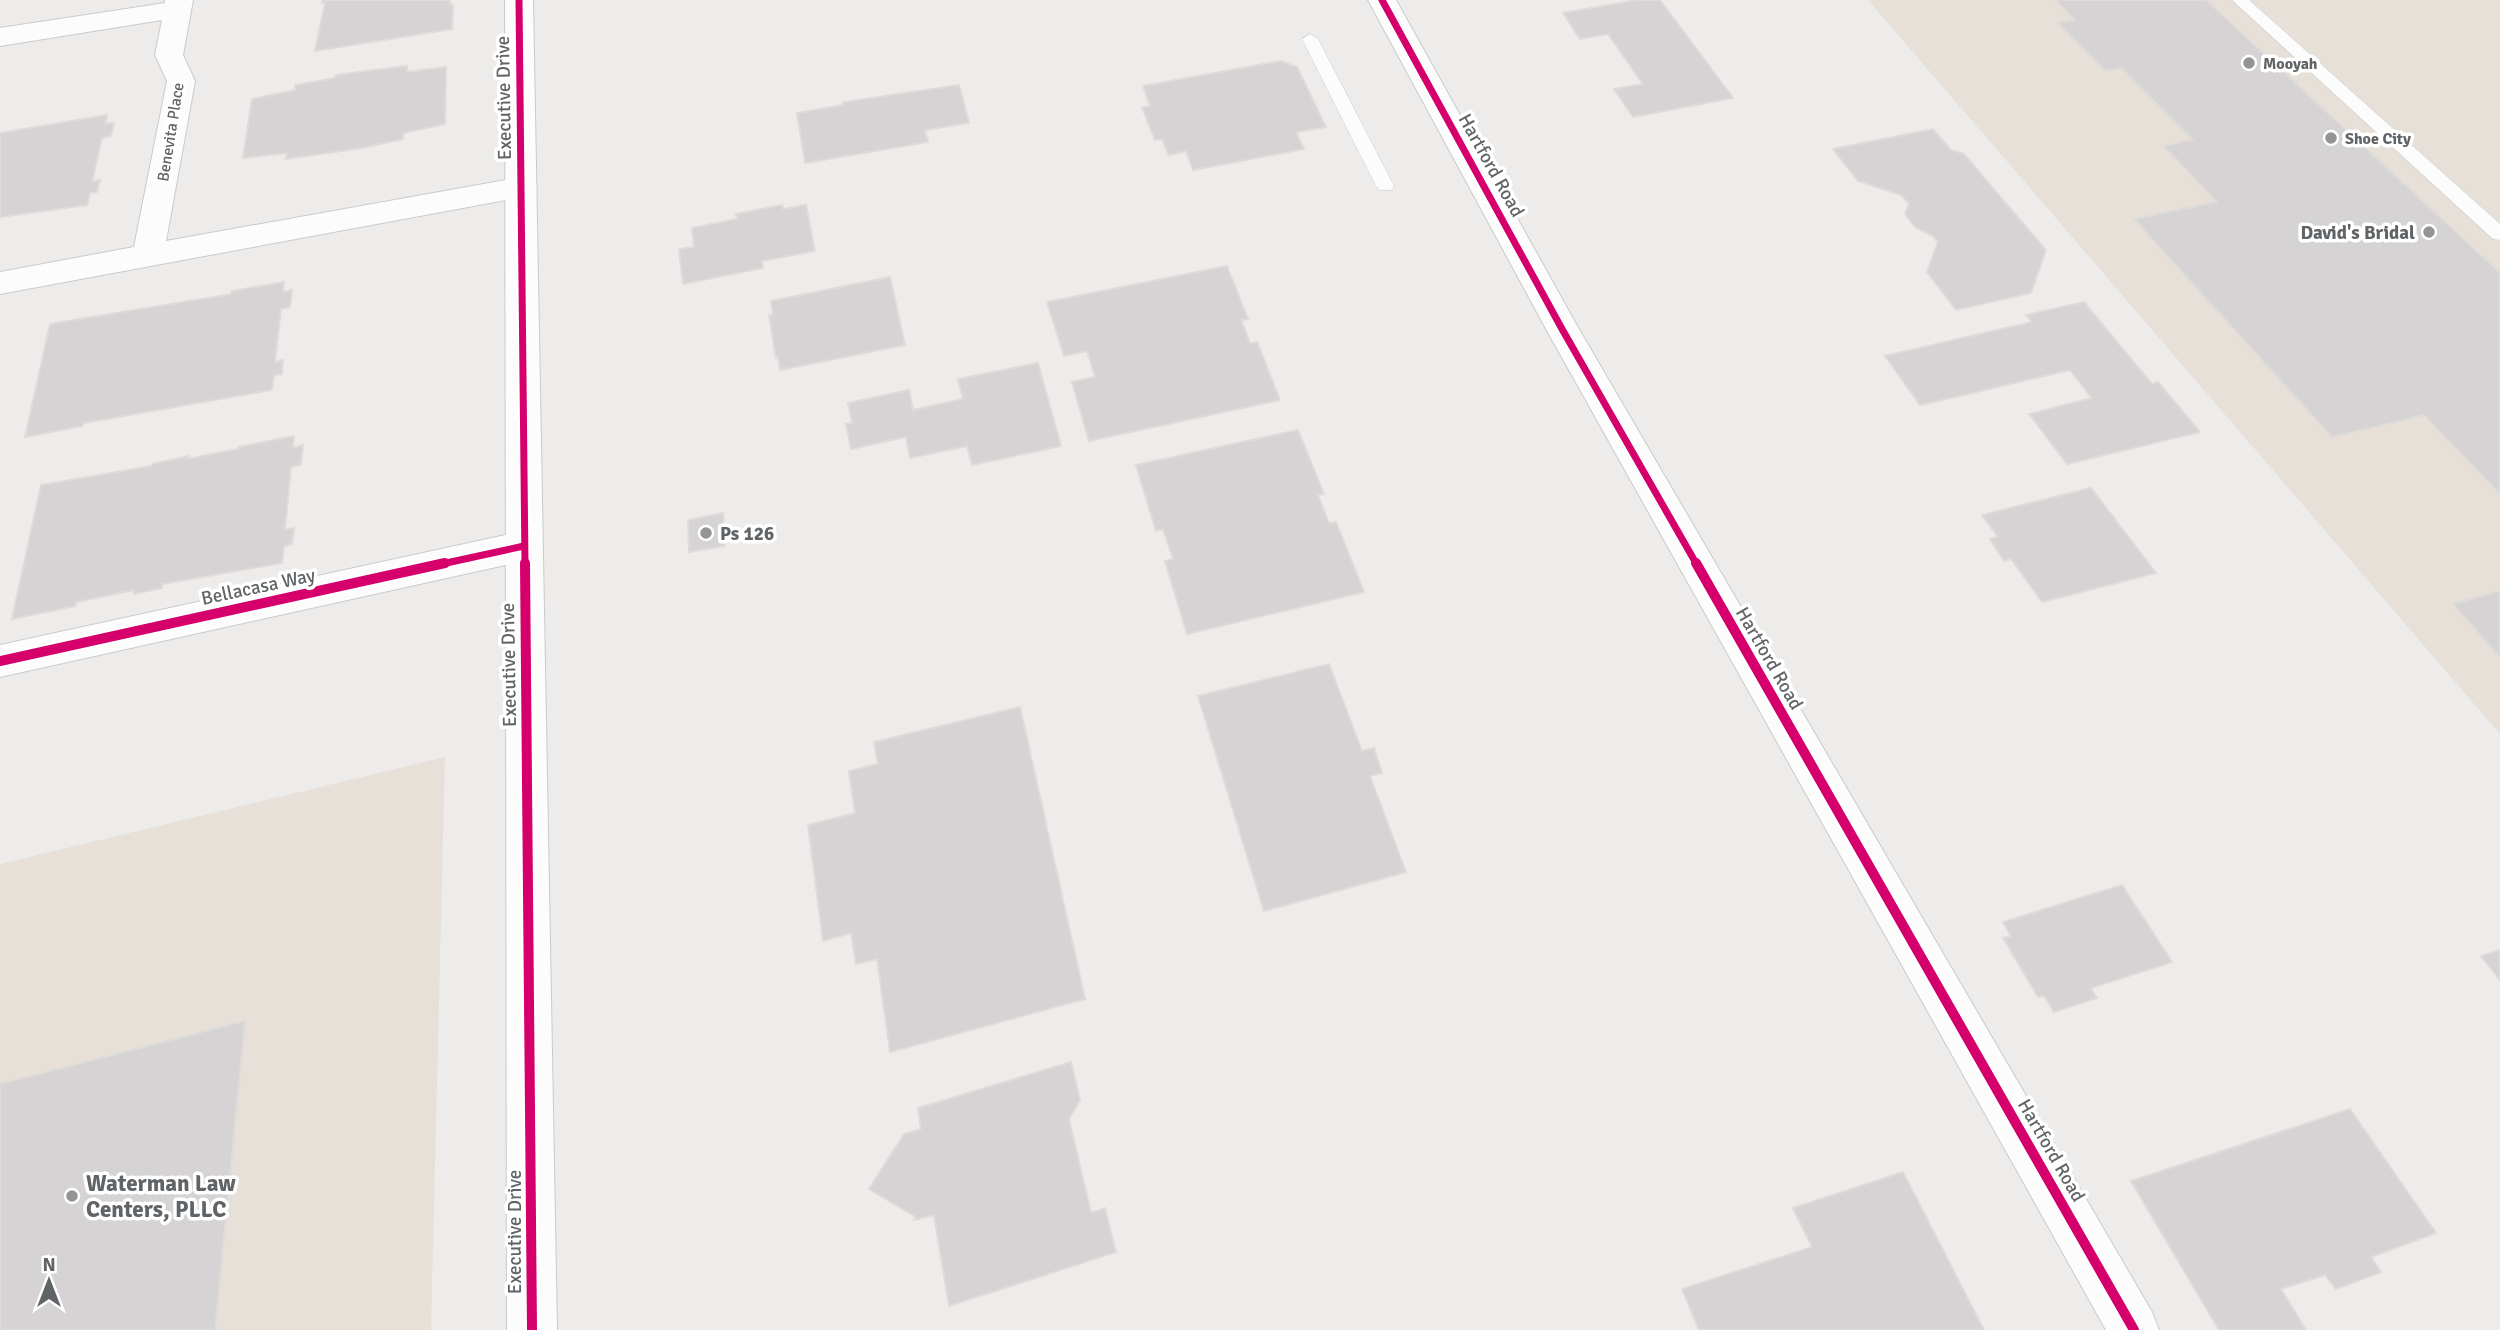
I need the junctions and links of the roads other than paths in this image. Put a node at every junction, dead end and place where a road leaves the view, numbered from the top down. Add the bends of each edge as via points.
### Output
1 (519, 0) edge
2 (1382, 0) edge
3 (2240, 0) edge
4 (178, 5) edge
5 (0, 37) edge
6 (1310, 39) dead end
7 (1385, 186) dead end
8 (522, 187) junction
9 (2500, 234) edge
10 (148, 256) junction
11 (0, 284) edge
12 (524, 546) junction
13 (0, 661) edge
14 (533, 1330) edge
15 (2134, 1330) edge

1 - 8 street, Executive Drive
2 - 15 street, Hartford Road via 1573,348
3 - 9 lane
4 - 5 street, Benevita Place
4 - 10 street, Benevita Place via 169,55 181,81
6 - 7 lane
8 - 10 street
8 - 12 street, Executive Drive
10 - 11 street
12 - 13 street, Bellacasa Way
12 - 14 street, Executive Drive

